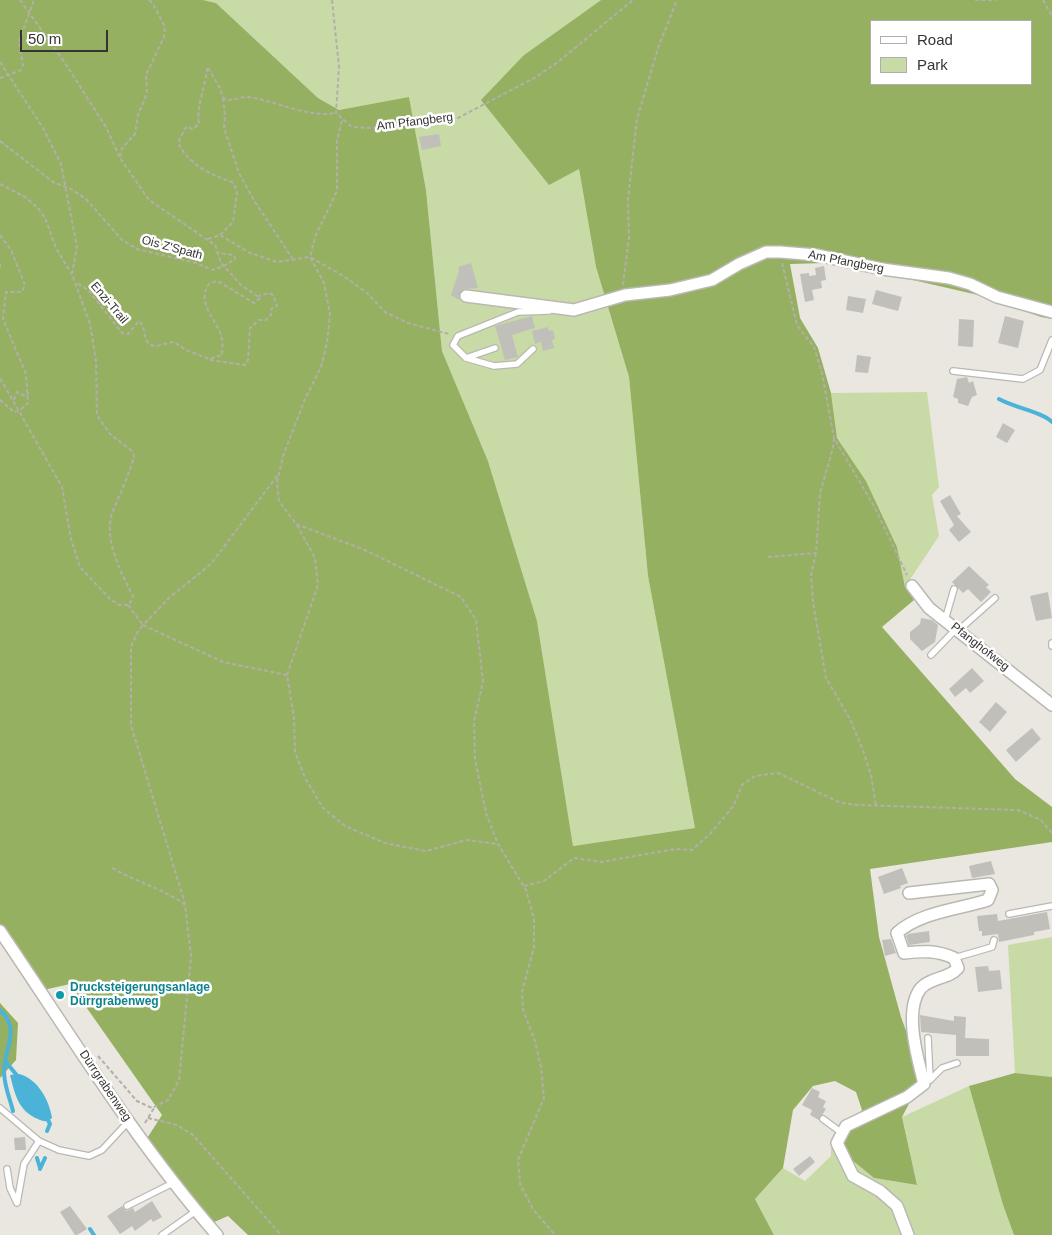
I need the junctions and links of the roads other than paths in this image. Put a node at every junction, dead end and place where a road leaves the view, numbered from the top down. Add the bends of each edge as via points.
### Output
1 (466, 296) dead end
2 (574, 310) junction
3 (1052, 312) edge
4 (1052, 340) edge
5 (495, 348) dead end
6 (533, 349) dead end
7 (466, 358) junction
8 (953, 371) dead end
9 (912, 586) road end
10 (954, 589) dead end
11 (995, 598) dead end
12 (945, 620) junction
13 (957, 630) junction
14 (930, 655) dead end
15 (1052, 705) edge
16 (909, 893) dead end
17 (1052, 906) edge
18 (1009, 914) dead end
19 (0, 931) edge
20 (994, 940) dead end
21 (954, 958) junction
22 (928, 1038) dead end
23 (957, 1063) dead end
24 (927, 1082) junction
25 (0, 1108) edge
26 (823, 1119) dead end
27 (129, 1121) junction
28 (842, 1133) junction
29 (39, 1141) junction
30 (7, 1169) dead end
31 (173, 1183) junction
32 (127, 1206) dead end
33 (196, 1211) junction
34 (162, 1235) edge
35 (217, 1235) edge
36 (908, 1235) edge

1 - 2 street, Am Pfangberg
2 - 3 street, Am Pfangberg via 626,295 670,290 712,280 766,252 780,252 817,255 897,272 949,278
2 - 7 lane via 518,312 458,336 453,345
4 - 8 lane via 1040,370 1023,379
5 - 7 lane
6 - 7 lane via 517,364 494,366
9 - 12 street, Pfanghofweg via 919,598
10 - 12 lane
11 - 13 lane
12 - 13 street, Pfanghofweg
13 - 14 lane
13 - 15 street, Pfanghofweg
16 - 21 street via 990,884 992,890 988,900 930,917 903,927 897,933 904,953 930,950
17 - 18 lane
19 - 27 street, Dürrgrabenweg
20 - 21 lane via 992,947
21 - 24 street via 958,968 952,975 922,988 913,1012 915,1047
22 - 24 lane
23 - 24 lane via 942,1068
24 - 28 street via 906,1097 846,1126
25 - 29 lane
26 - 28 lane
27 - 29 lane via 102,1150 89,1156 59,1150
27 - 31 street, Dürrgrabenweg
28 - 36 street via 836,1142 854,1176 880,1191 897,1206
29 - 30 lane via 24,1164 17,1203
31 - 32 lane
31 - 33 street, Dürrgrabenweg
33 - 34 lane
33 - 35 street, Dürrgrabenweg

